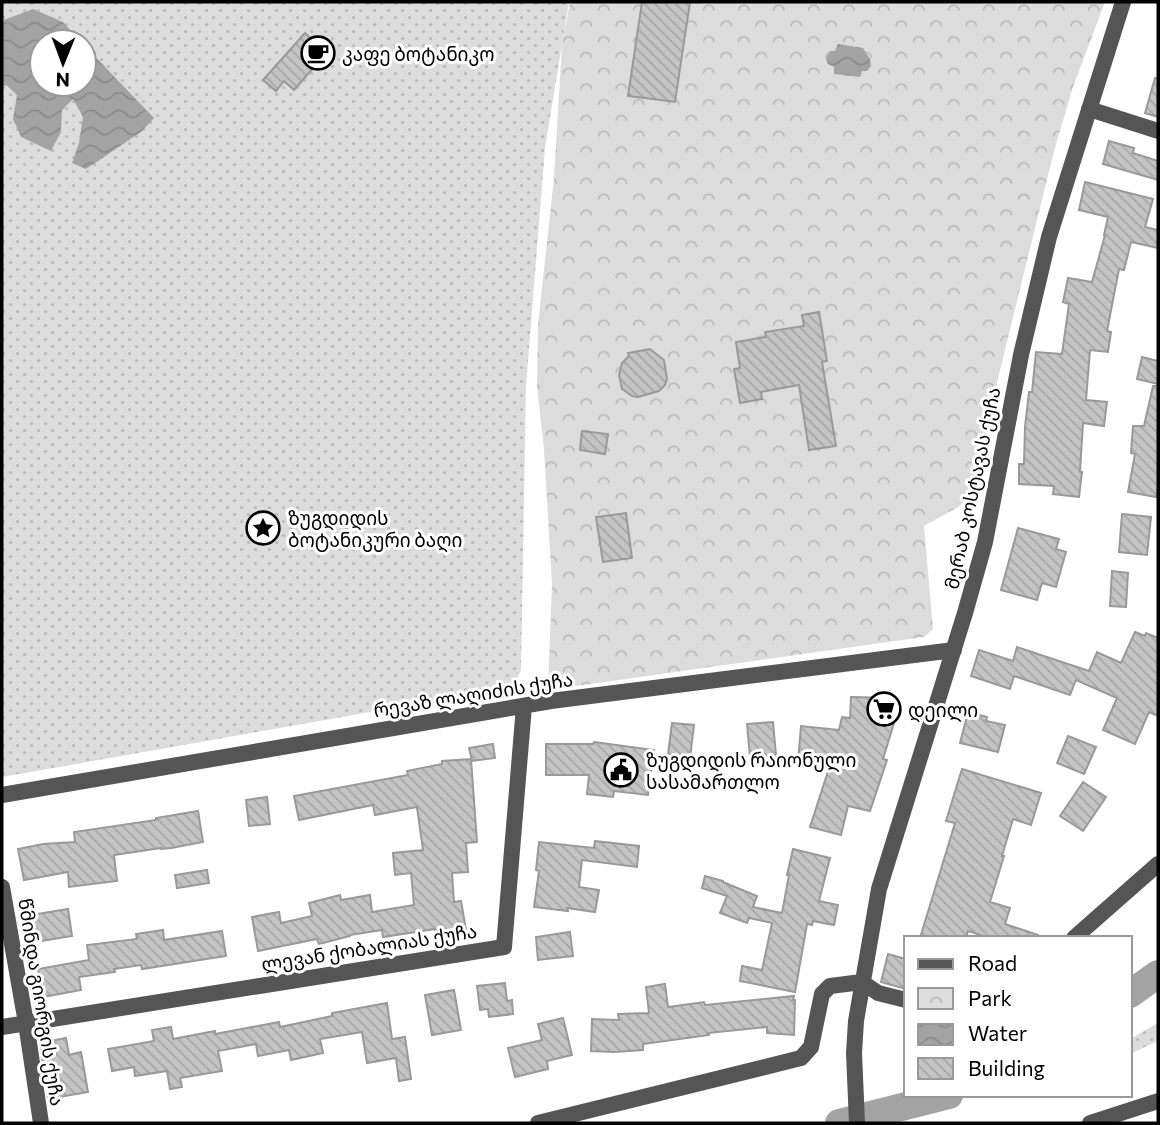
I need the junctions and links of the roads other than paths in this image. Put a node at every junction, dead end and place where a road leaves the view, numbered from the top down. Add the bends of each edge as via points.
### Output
1 (1123, 2) edge
2 (1089, 109) junction
3 (1158, 131) edge
4 (954, 650) junction
5 (524, 706) junction
6 (2, 795) edge
7 (1158, 864) edge
8 (2, 887) edge
9 (1076, 936) edge
10 (862, 982) junction
11 (904, 1000) edge
12 (26, 1023) junction
13 (2, 1027) edge
14 (1158, 1101) edge
15 (41, 1123) edge
16 (538, 1123) edge
17 (857, 1123) edge
18 (1090, 1123) edge

1 - 2 street, მერაბ კოსტავას ქუჩა
2 - 3 street
2 - 4 street, მერაბ კოსტავას ქუჩა via 1049,237 985,542
4 - 5 street, რევაზ ლაღიძის ქუჩა
4 - 10 street, მერაბ კოსტავას ქუჩა via 879,889
5 - 6 street, რევაზ ლაღიძის ქუჩა
5 - 12 street, ლევან ქობალიას ქუჩა via 504,947
7 - 9 street
8 - 12 street, წმინდა გიორგის ქუჩა
10 - 11 street via 878,993
10 - 16 street via 830,986 822,994 811,1047 800,1058
10 - 17 street, მერაბ კოსტავას ქუჩა via 854,1053
12 - 13 street, ლევან ქობალიას ქუჩა
12 - 15 street, წმინდა გიორგის ქუჩა
14 - 18 street

